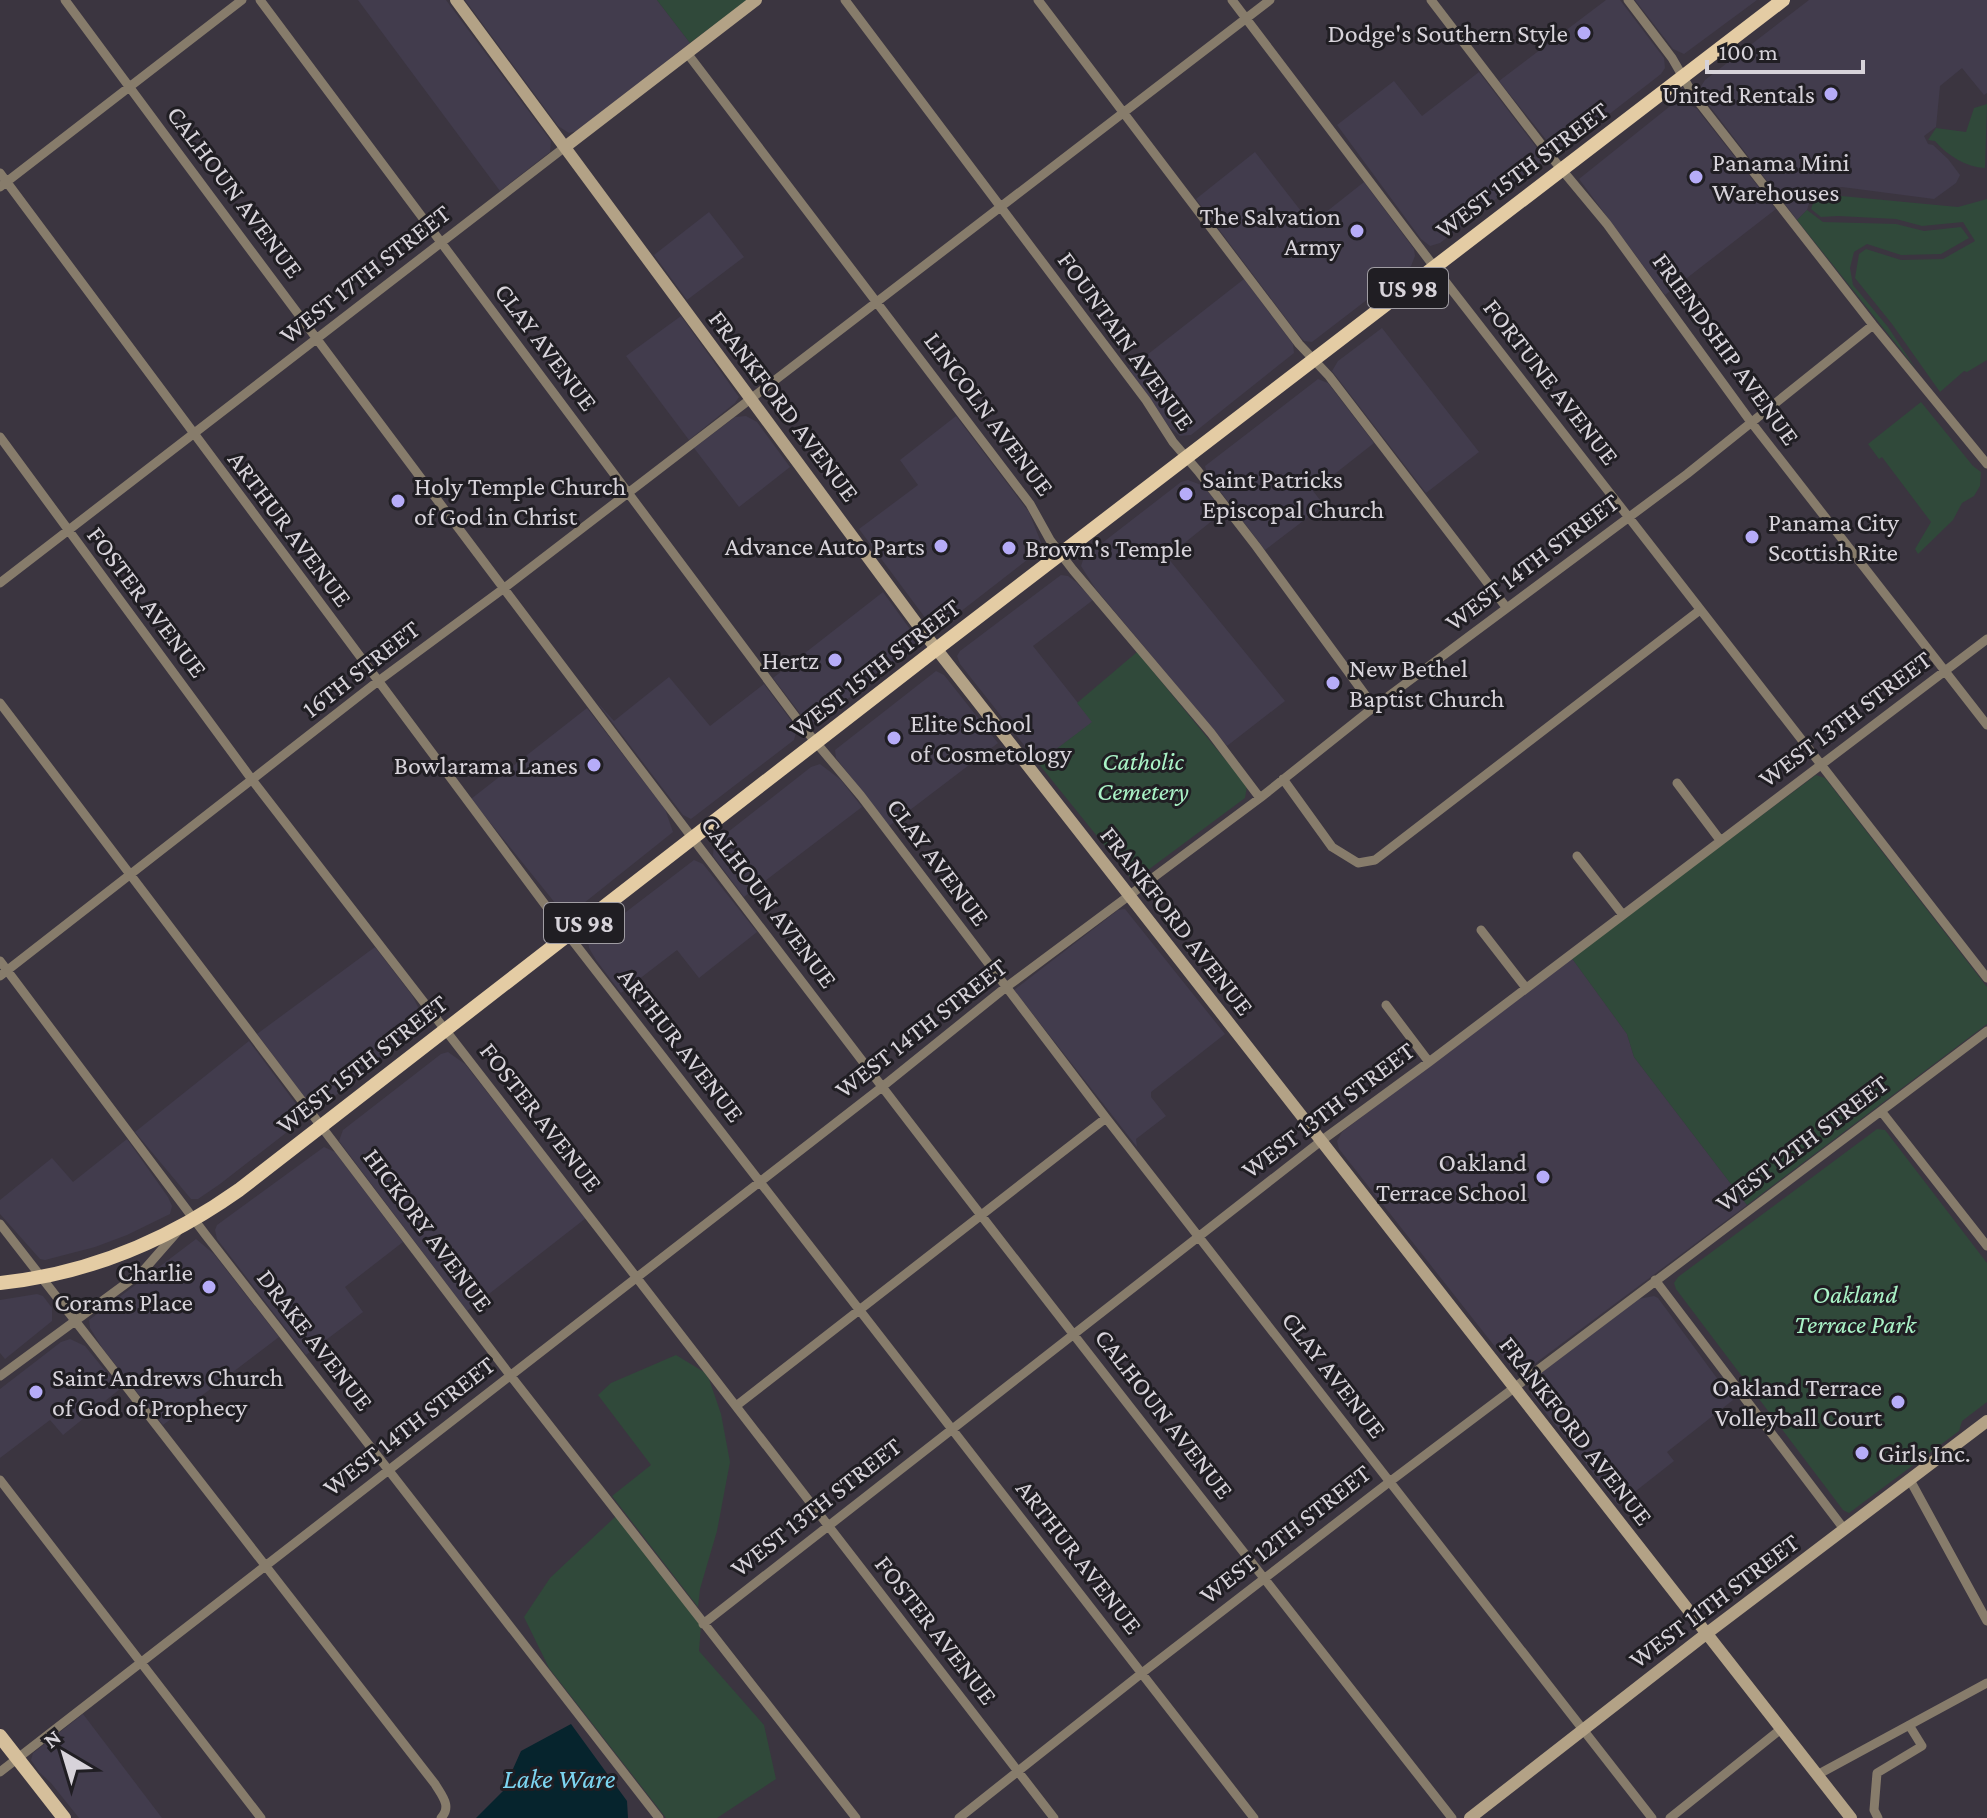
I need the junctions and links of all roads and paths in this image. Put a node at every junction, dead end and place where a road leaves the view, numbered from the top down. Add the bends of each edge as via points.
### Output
1 (65, 0) edge
2 (242, 0) edge
3 (260, 0) edge
4 (456, 0) edge
5 (756, 0) edge
6 (845, 0) edge
7 (1038, 0) edge
8 (1232, 0) edge
9 (1270, 0) edge
10 (1431, 0) edge
11 (1628, 0) edge
12 (1783, 0) edge
13 (1246, 19) junction
14 (687, 53) junction
15 (1683, 77) junction
16 (130, 88) junction
17 (1124, 112) junction
18 (565, 147) junction
19 (1562, 170) junction
20 (2, 181) edge
21 (999, 207) junction
22 (442, 243) junction
23 (1435, 267) junction
24 (875, 302) junction
25 (1873, 325) junction
26 (318, 338) junction
27 (1314, 360) junction
28 (751, 398) junction
29 (1751, 422) junction
30 (194, 435) junction
31 (0, 437) edge
32 (1187, 458) junction
33 (1987, 464) edge
34 (627, 493) junction
35 (1628, 517) junction
36 (67, 531) junction
37 (1061, 554) junction
38 (0, 583) edge
39 (503, 589) junction
40 (1506, 607) junction
41 (1700, 610) junction
42 (1987, 639) edge
43 (936, 649) junction
44 (1946, 671) junction
45 (377, 682) junction
46 (0, 703) edge
47 (1374, 707) junction
48 (1987, 725) edge
49 (817, 743) junction
50 (1822, 765) junction
51 (1283, 779) junction
52 (253, 781) junction
53 (1677, 783) dead end
54 (1260, 798) junction
55 (693, 839) junction
56 (1720, 840) junction
57 (1577, 856) dead end
58 (130, 876) junction
59 (1128, 895) junction
60 (1623, 915) junction
61 (1481, 930) dead end
62 (568, 935) junction
63 (0, 961) edge
64 (3, 974) edge
65 (1987, 978) edge
66 (1005, 988) junction
67 (1526, 988) junction
68 (1386, 1005) dead end
69 (446, 1030) junction
70 (1987, 1031) edge
71 (1429, 1062) junction
72 (882, 1087) junction
73 (1881, 1111) junction
74 (1106, 1118) junction
75 (321, 1127) junction
76 (1321, 1141) junction
77 (759, 1183) junction
78 (981, 1215) junction
79 (189, 1223) junction
80 (0, 1224) edge
81 (1199, 1236) junction
82 (1987, 1246) edge
83 (636, 1276) junction
84 (40, 1277) junction
85 (1655, 1280) junction
86 (0, 1283) edge
87 (858, 1311) junction
88 (75, 1322) junction
89 (1073, 1334) junction
90 (510, 1375) junction
91 (0, 1376) edge
92 (1514, 1387) junction
93 (736, 1406) junction
94 (1987, 1421) edge
95 (951, 1430) junction
96 (388, 1470) junction
97 (0, 1480) edge
98 (1910, 1480) junction
99 (1388, 1483) junction
100 (828, 1525) junction
101 (1844, 1529) junction
102 (264, 1566) junction
103 (1264, 1578) junction
104 (1987, 1621) edge
105 (703, 1624) junction
106 (1706, 1634) junction
107 (141, 1662) junction
108 (1142, 1673) junction
109 (1987, 1683) edge
110 (1909, 1725) junction
111 (1781, 1729) junction
112 (1583, 1730) junction
113 (0, 1736) edge
114 (17, 1758) junction
115 (0, 1772) edge
116 (1018, 1772) junction
117 (1817, 1775) junction
118 (64, 1818) edge
119 (261, 1818) edge
120 (441, 1818) edge
121 (659, 1818) edge
122 (856, 1818) edge
123 (959, 1818) edge
124 (1054, 1818) edge
125 (1254, 1818) edge
126 (1452, 1818) edge
127 (1470, 1818) edge
128 (1652, 1818) edge
129 (1670, 1818) edge
130 (1851, 1818) edge
131 (1878, 1818) edge

1 - 16 street, CALHOUN AVENUE
2 - 16 street
3 - 22 street, CLAY AVENUE
4 - 18 main road, FRANKFORD AVENUE
5 - 14 main road, WEST 17TH STREET
6 - 21 street, FOUNTAIN AVENUE
7 - 17 street
8 - 13 street, FORTUNE AVENUE
9 - 13 street, 16TH STREET
10 - 19 street, FRIENDSHIP AVENUE
11 - 15 street
12 - 15 highway, WEST 15TH STREET / US 98
13 - 17 street, 16TH STREET
13 - 23 street, FORTUNE AVENUE
14 - 18 main road, WEST 17TH STREET
14 - 24 street, LINCOLN AVENUE
15 - 19 highway, WEST 15TH STREET / US 98
15 - 25 street
16 - 20 street
16 - 26 street, CALHOUN AVENUE
17 - 21 street, 16TH STREET
17 - 27 street
18 - 22 street, WEST 17TH STREET
18 - 28 main road, FRANKFORD AVENUE
19 - 23 highway, WEST 15TH STREET / US 98
19 - 29 street, FRIENDSHIP AVENUE
20 - 30 street, ARTHUR AVENUE
21 - 24 street, 16TH STREET
21 - 32 street, FOUNTAIN AVENUE
22 - 26 street, WEST 17TH STREET
22 - 34 street, CLAY AVENUE
23 - 27 highway, WEST 15TH STREET / US 98
23 - 35 street, FORTUNE AVENUE
24 - 28 street, 16TH STREET
24 - 37 street, LINCOLN AVENUE via 1030,504
25 - 29 street, WEST 14TH STREET
25 - 33 street
26 - 30 street, WEST 17TH STREET
26 - 39 street, CALHOUN AVENUE
27 - 32 highway, WEST 15TH STREET / US 98
27 - 40 street
28 - 34 street, 16TH STREET
28 - 43 main road, FRANKFORD AVENUE
29 - 35 street, WEST 14TH STREET
29 - 44 street, FRIENDSHIP AVENUE
30 - 36 street, WEST 17TH STREET
30 - 45 street, ARTHUR AVENUE
31 - 36 street, FOSTER AVENUE
32 - 37 highway, WEST 15TH STREET / US 98
32 - 47 street, FOUNTAIN AVENUE
34 - 39 street, 16TH STREET
34 - 49 street, CLAY AVENUE
35 - 40 street, WEST 14TH STREET
35 - 41 street, FORTUNE AVENUE
36 - 38 street, WEST 17TH STREET
36 - 52 street, FOSTER AVENUE
37 - 43 highway, WEST 15TH STREET / US 98
37 - 54 street, LINCOLN AVENUE
39 - 45 street, 16TH STREET
39 - 55 street, CALHOUN AVENUE
40 - 47 street, WEST 14TH STREET
41 - 50 street, FORTUNE AVENUE
41 - 51 street via 1375,860 1358,863 1332,847
42 - 44 street, WEST 13TH STREET
43 - 49 highway, WEST 15TH STREET / US 98
43 - 59 main road, FRANKFORD AVENUE
44 - 48 street, FRIENDSHIP AVENUE
44 - 50 street, WEST 13TH STREET
45 - 52 street, 16TH STREET
45 - 62 street, ARTHUR AVENUE
46 - 58 street, HICKORY AVENUE
47 - 51 street, WEST 14TH STREET
49 - 55 highway, WEST 15TH STREET / US 98
49 - 66 street, CLAY AVENUE
50 - 56 street, WEST 13TH STREET
50 - 65 street, FORTUNE AVENUE
51 - 54 street, WEST 14TH STREET
52 - 58 street, 16TH STREET
52 - 69 street, FOSTER AVENUE
53 - 56 street
54 - 59 street, WEST 14TH STREET
55 - 62 highway, WEST 15TH STREET / US 98
55 - 72 street, CALHOUN AVENUE
56 - 60 street, WEST 13TH STREET
57 - 60 street
58 - 64 street, 16TH STREET
58 - 75 street, HICKORY AVENUE
59 - 66 street, WEST 14TH STREET
59 - 76 main road, FRANKFORD AVENUE
60 - 67 street, WEST 13TH STREET
61 - 67 street
62 - 69 highway, WEST 15TH STREET / US 98
62 - 77 street, ARTHUR AVENUE
63 - 64 street, DRAKE AVENUE
64 - 79 street, DRAKE AVENUE
66 - 72 street, WEST 14TH STREET
66 - 74 street, CLAY AVENUE
67 - 71 street, WEST 13TH STREET
68 - 71 street
69 - 75 highway, WEST 15TH STREET / US 98
69 - 83 street, FOSTER AVENUE
70 - 73 street, WEST 12TH STREET
71 - 76 street, WEST 13TH STREET
72 - 77 street, WEST 14TH STREET
72 - 78 street, CALHOUN AVENUE
73 - 82 street
73 - 85 street, WEST 12TH STREET
74 - 78 street
74 - 81 street, CLAY AVENUE
75 - 79 highway, WEST 15TH STREET / US 98
75 - 90 street, HICKORY AVENUE
76 - 81 street, WEST 13TH STREET
76 - 92 main road, FRANKFORD AVENUE
77 - 83 street, WEST 14TH STREET
77 - 87 street, ARTHUR AVENUE
78 - 87 street
78 - 89 street, CALHOUN AVENUE
79 - 84 highway, US 98 via 122,1254
79 - 88 street, WEST 15TH STREET via 143,1271
79 - 96 street, DRAKE AVENUE
80 - 84 street
81 - 89 street, WEST 13TH STREET
81 - 99 street, CLAY AVENUE
83 - 90 street, WEST 14TH STREET
83 - 93 street, FOSTER AVENUE
84 - 86 highway, US 98
84 - 88 street
85 - 92 street, WEST 12TH STREET
85 - 101 street
87 - 93 street
87 - 95 street, ARTHUR AVENUE
88 - 91 street, WEST 15TH STREET
88 - 102 street
89 - 95 street, WEST 13TH STREET
89 - 103 street, CALHOUN AVENUE
90 - 96 street, WEST 14TH STREET
90 - 105 street, HICKORY AVENUE
92 - 99 street, WEST 12TH STREET
92 - 106 main road, FRANKFORD AVENUE
93 - 100 street, FOSTER AVENUE
94 - 98 main road, WEST 11TH STREET
95 - 100 street, WEST 13TH STREET
95 - 108 street, ARTHUR AVENUE
96 - 102 street, WEST 14TH STREET
96 - 121 street, DRAKE AVENUE
97 - 107 street
98 - 101 main road, WEST 11TH STREET
98 - 104 street
99 - 103 street, WEST 12TH STREET
99 - 112 street, CLAY AVENUE
100 - 105 street, WEST 13TH STREET
100 - 116 street, FOSTER AVENUE
101 - 106 main road, WEST 11TH STREET
102 - 107 street, WEST 14TH STREET
102 - 120 street via 435,1784 447,1807
103 - 108 street, WEST 12TH STREET
103 - 126 street, CALHOUN AVENUE
105 - 122 street, HICKORY AVENUE
106 - 111 main road, FRANKFORD AVENUE
106 - 112 main road, WEST 11TH STREET
107 - 114 street, WEST 14TH STREET
107 - 119 street
108 - 116 street, WEST 12TH STREET
108 - 125 street, ARTHUR AVENUE
109 - 110 street
110 - 117 street
110 - 131 street via 1922,1746 1877,1773
111 - 117 main road, FRANKFORD AVENUE
111 - 129 street
112 - 127 main road, WEST 11TH STREET
112 - 128 street, CLAY AVENUE
113 - 114 main road
114 - 115 street, WEST 14TH STREET
114 - 118 main road
116 - 123 street, WEST 12TH STREET
116 - 124 street, FOSTER AVENUE
117 - 130 main road, FRANKFORD AVENUE

